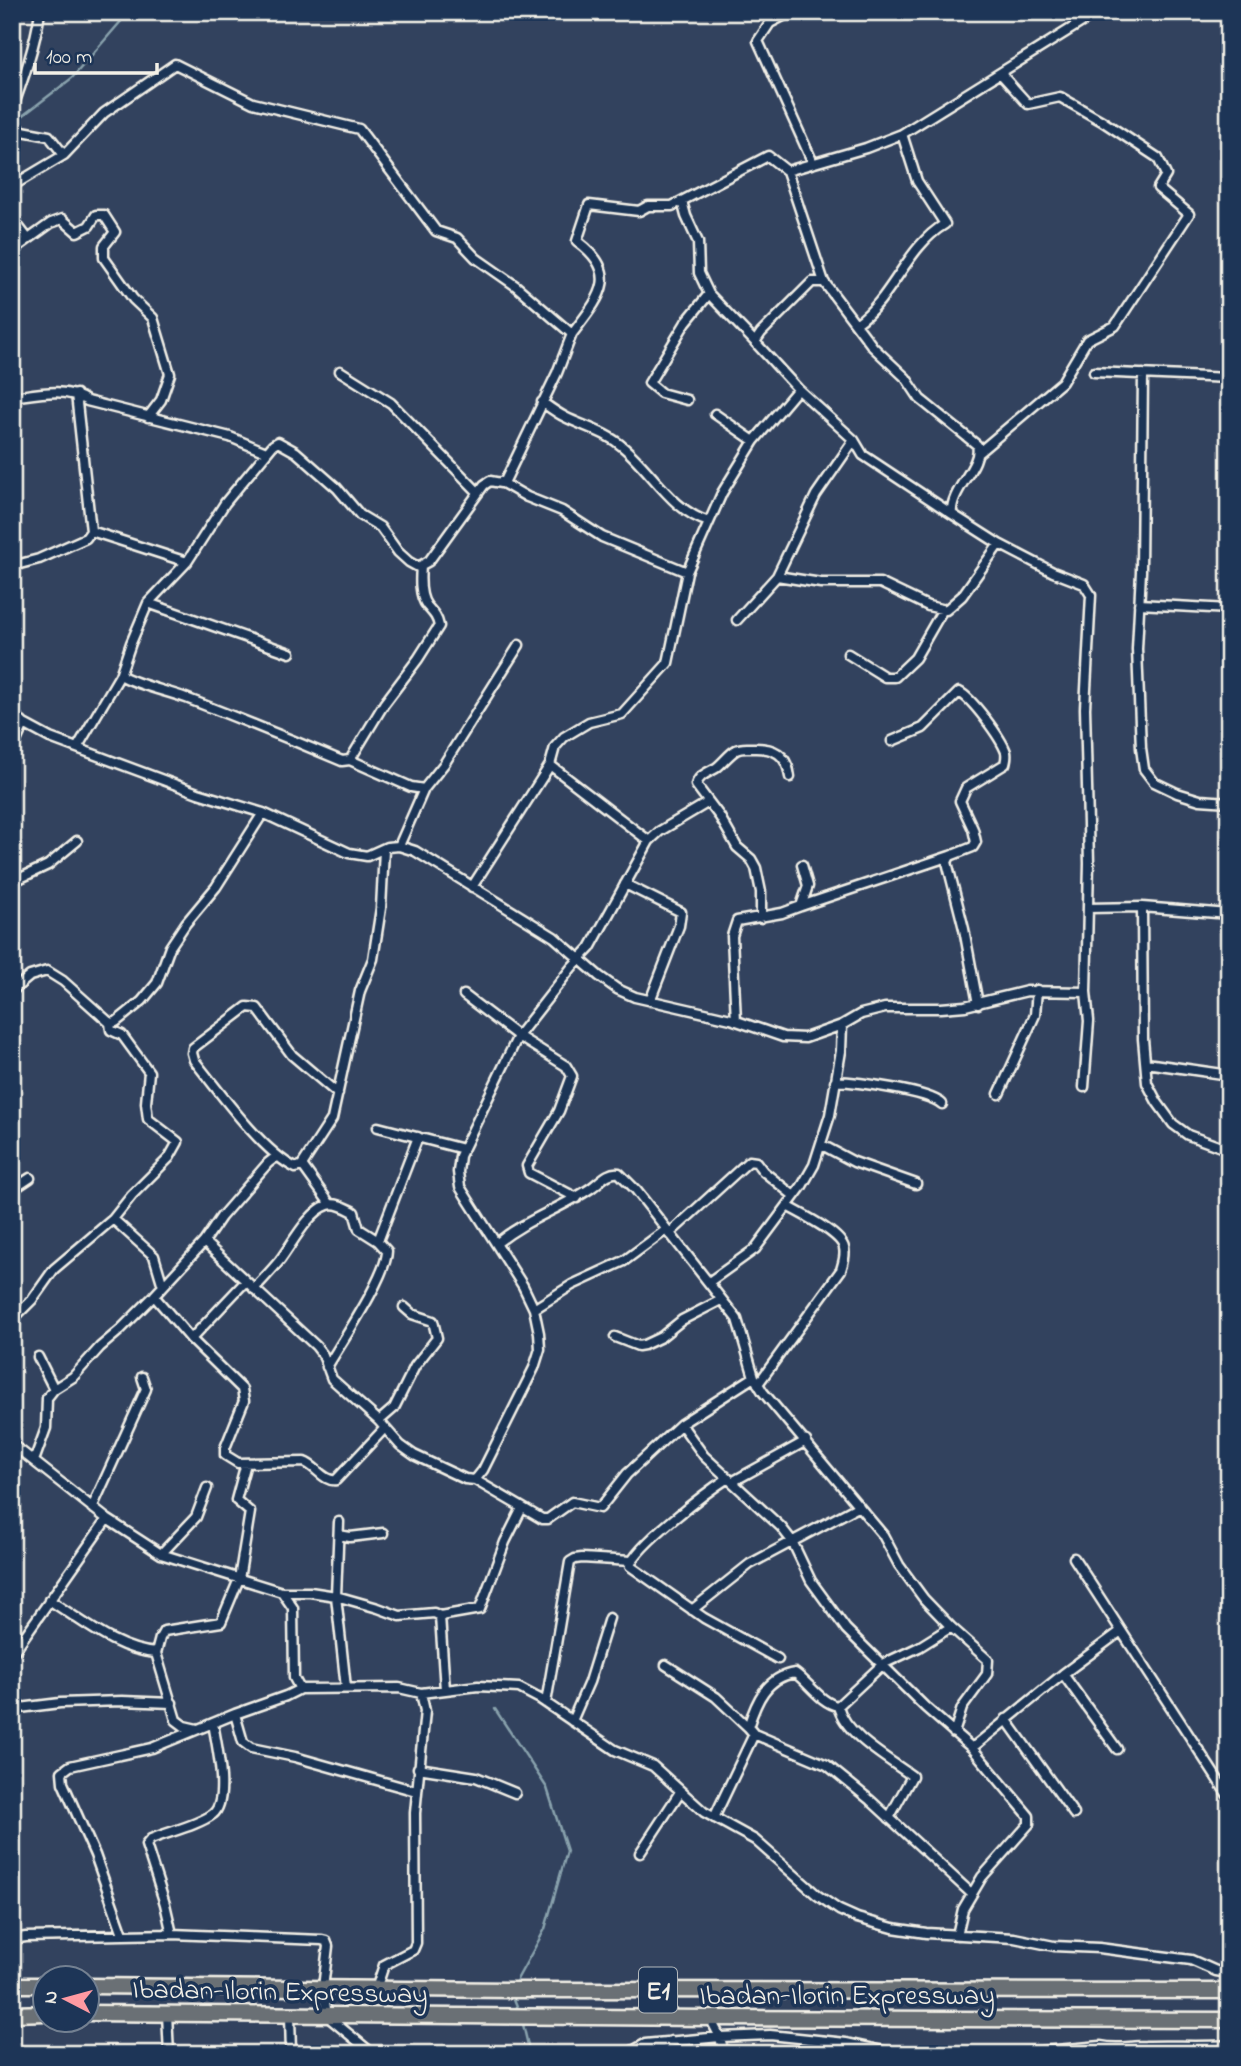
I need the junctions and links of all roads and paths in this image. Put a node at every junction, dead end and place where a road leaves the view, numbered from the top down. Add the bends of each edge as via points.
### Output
1 (40, 12) edge
2 (791, 12) edge
3 (1098, 12) edge
4 (1000, 73) junction
5 (12, 110) edge
6 (12, 129) edge
7 (902, 134) junction
8 (64, 155) junction
9 (813, 163) junction
10 (786, 171) junction
11 (12, 186) edge
12 (682, 201) junction
13 (12, 218) edge
14 (28, 239) junction
15 (12, 251) edge
16 (824, 282) junction
17 (709, 295) junction
18 (857, 323) junction
19 (572, 334) junction
20 (755, 342) junction
21 (340, 371) dead end
22 (1094, 372) dead end
23 (1143, 374) junction
24 (1229, 378) edge
25 (798, 389) junction
26 (76, 394) junction
27 (12, 397) edge
28 (687, 400) dead end
29 (542, 402) junction
30 (715, 414) dead end
31 (148, 417) junction
32 (854, 440) junction
33 (754, 441) junction
34 (266, 452) junction
35 (978, 453) junction
36 (501, 481) junction
37 (478, 492) junction
38 (952, 514) junction
39 (709, 522) junction
40 (91, 531) junction
41 (12, 541) edge
42 (999, 544) junction
43 (187, 562) junction
44 (421, 566) junction
45 (14, 567) edge
46 (687, 572) junction
47 (777, 576) junction
48 (148, 603) junction
49 (1139, 604) junction
50 (1229, 609) edge
51 (942, 611) junction
52 (737, 620) dead end
53 (519, 645) dead end
54 (290, 653) dead end
55 (848, 654) dead end
56 (120, 675) junction
57 (12, 712) edge
58 (24, 724) junction
59 (892, 741) dead end
60 (77, 748) junction
61 (12, 750) edge
62 (350, 760) junction
63 (550, 765) junction
64 (790, 776) dead end
65 (424, 789) junction
66 (1229, 802) edge
67 (708, 803) junction
68 (263, 813) junction
69 (77, 841) dead end
70 (649, 841) junction
71 (399, 846) junction
72 (384, 850) junction
73 (950, 856) junction
74 (802, 865) dead end
75 (12, 882) edge
76 (625, 884) junction
77 (472, 887) junction
78 (801, 906) junction
79 (1142, 907) junction
80 (1088, 908) junction
81 (1229, 914) edge
82 (761, 918) junction
83 (580, 959) junction
84 (1037, 990) junction
85 (12, 991) edge
86 (1086, 992) junction
87 (464, 995) dead end
88 (650, 1001) junction
89 (978, 1004) junction
90 (736, 1021) junction
91 (110, 1023) junction
92 (842, 1025) junction
93 (517, 1036) junction
94 (1146, 1063) junction
95 (1229, 1075) edge
96 (835, 1081) junction
97 (1084, 1087) dead end
98 (338, 1094) junction
99 (999, 1094) dead end
100 (942, 1104) dead end
101 (378, 1127) dead end
102 (418, 1137) junction
103 (822, 1144) junction
104 (463, 1149) junction
105 (1229, 1150) edge
106 (276, 1156) junction
107 (302, 1166) junction
108 (30, 1178) dead end
109 (916, 1184) dead end
110 (12, 1191) edge
111 (794, 1196) junction
112 (577, 1198) junction
113 (330, 1204) junction
114 (787, 1206) junction
115 (113, 1220) junction
116 (667, 1232) junction
117 (378, 1241) junction
118 (204, 1242) junction
119 (497, 1243) junction
120 (244, 1282) junction
121 (709, 1282) junction
122 (163, 1286) junction
123 (254, 1289) junction
124 (154, 1296) junction
125 (721, 1300) junction
126 (404, 1307) dead end
127 (534, 1309) junction
128 (12, 1320) edge
129 (615, 1337) dead end
130 (191, 1339) junction
131 (38, 1357) dead end
132 (327, 1367) junction
133 (142, 1377) dead end
134 (756, 1381) junction
135 (54, 1389) junction
136 (382, 1424) junction
137 (681, 1424) junction
138 (806, 1441) junction
139 (12, 1444) edge
140 (34, 1461) junction
141 (246, 1463) junction
142 (475, 1480) junction
143 (730, 1480) junction
144 (207, 1488) dead end
145 (859, 1506) junction
146 (92, 1508) junction
147 (522, 1508) junction
148 (107, 1520) junction
149 (339, 1522) dead end
150 (383, 1533) dead end
151 (339, 1535) junction
152 (792, 1541) junction
153 (161, 1554) junction
154 (1074, 1558) dead end
155 (631, 1561) junction
156 (239, 1579) junction
157 (282, 1592) junction
158 (336, 1596) junction
159 (49, 1600) junction
160 (692, 1610) junction
161 (440, 1615) junction
162 (609, 1618) dead end
163 (951, 1628) junction
164 (1121, 1631) junction
165 (156, 1653) junction
166 (12, 1654) edge
167 (778, 1659) dead end
168 (883, 1664) junction
169 (666, 1665) dead end
170 (1063, 1674) junction
171 (346, 1688) junction
172 (300, 1689) junction
173 (445, 1690) junction
174 (421, 1693) junction
175 (172, 1703) junction
176 (546, 1703) junction
177 (838, 1706) junction
178 (12, 1709) edge
179 (234, 1714) junction
180 (1006, 1719) junction
181 (572, 1721) junction
182 (213, 1723) junction
183 (197, 1729) junction
184 (751, 1730) junction
185 (954, 1733) junction
186 (972, 1748) junction
187 (1117, 1749) dead end
188 (418, 1768) junction
189 (416, 1791) junction
190 (680, 1792) junction
191 (515, 1793) dead end
192 (1229, 1797) edge
193 (1074, 1814) dead end
194 (714, 1818) junction
195 (888, 1818) junction
196 (640, 1853) dead end
197 (972, 1894) junction
198 (123, 1934) junction
199 (172, 1934) junction
200 (957, 1935) junction
201 (12, 1939) edge
202 (1229, 1973) edge
203 (12, 1985) edge
204 (32, 1985) edge
205 (102, 1986) edge
206 (323, 1988) junction
207 (376, 1989) junction
208 (1229, 1991) edge
209 (32, 2013) edge
210 (102, 2013) edge
211 (12, 2014) edge
212 (167, 2014) junction
213 (290, 2015) junction
214 (327, 2015) junction
215 (710, 2018) junction
216 (1229, 2020) edge
217 (720, 2037) junction
218 (671, 2041) junction
219 (1229, 2045) edge
220 (1100, 2050) edge
221 (1201, 2050) edge
222 (897, 2053) edge
223 (169, 2054) edge
224 (291, 2054) edge
225 (373, 2054) edge
226 (627, 2054) edge
227 (665, 2054) edge
228 (724, 2054) edge
229 (932, 2054) edge
230 (1012, 2054) edge

1 - 5 street via 35,45
2 - 9 street via 770,23 758,41
3 - 4 street
4 - 7 street
4 - 35 street via 1028,104 1060,97 1158,158 1166,175 1158,188 1189,214 1115,326 1087,340 1062,382
6 - 8 street via 49,135
7 - 9 street
7 - 18 street via 917,181 945,224 934,230 870,314
8 - 11 street
8 - 19 street via 104,113 175,64 253,103 359,129 436,231 457,238
9 - 10 street
10 - 12 street via 768,156
10 - 16 street
12 - 17 street via 698,242 699,273
12 - 19 street via 639,211 589,205 576,241 600,264 604,280
13 - 14 street
14 - 15 street
14 - 31 street via 62,219 77,232 89,226 96,215 104,215 112,225 115,232 104,246 104,258 132,299 153,318 170,374 161,400
16 - 18 street
16 - 20 street via 812,282
17 - 20 street
17 - 28 street via 686,322 649,383 661,393
18 - 35 street via 920,399 976,445
19 - 29 street
20 - 25 street
21 - 37 street via 391,403
22 - 23 street
23 - 24 street
23 - 49 street
25 - 32 street
25 - 33 street
26 - 27 street
26 - 31 street via 86,401
26 - 40 street
29 - 36 street via 505,481
29 - 39 street via 621,445 681,507
30 - 33 street
31 - 34 street
32 - 38 street via 863,455
32 - 47 street via 816,495
33 - 39 street via 731,475
34 - 43 street via 225,503
34 - 44 street via 278,442 288,446 337,488 360,515 380,527 409,562
35 - 38 street via 956,495
36 - 37 street via 490,481
36 - 46 street via 602,537
37 - 44 street
38 - 42 street
39 - 46 street
40 - 43 street
40 - 45 street via 86,538
41 - 45 street
42 - 51 street via 962,596
42 - 80 street via 1084,584 1091,595 1085,708
43 - 48 street
44 - 62 street via 425,604 439,626
46 - 63 street via 668,663 622,714 589,722 564,737 555,747
47 - 51 street via 821,583 880,583
47 - 52 street
48 - 54 street
48 - 56 street
49 - 50 street
49 - 66 street via 1144,769 1154,782 1177,793
51 - 55 street via 915,658 895,677 885,677
53 - 65 street
56 - 60 street
56 - 62 street via 254,723 342,761
57 - 58 street
58 - 60 street
58 - 61 street
59 - 73 street via 923,728 959,692 983,716 1006,752 1005,764 963,791 960,801 976,842
60 - 68 street
62 - 65 street
63 - 70 street
63 - 77 street
64 - 67 street via 789,766 777,751 735,750 699,778 697,789
65 - 71 street
67 - 70 street
67 - 82 street via 756,868
68 - 72 street via 358,855
68 - 91 street via 216,887 180,931 156,984 142,1001
69 - 75 street via 48,864
70 - 76 street
71 - 72 street
71 - 77 street
72 - 98 street via 373,959 360,991
73 - 78 street
73 - 89 street via 947,871
74 - 78 street via 808,886
76 - 83 street
76 - 88 street via 681,912 680,926
77 - 83 street via 554,937
78 - 82 street
79 - 80 street
79 - 81 street
79 - 94 street
80 - 86 street
82 - 90 street via 745,918 734,926
83 - 88 street via 617,989
83 - 93 street
84 - 86 street
84 - 89 street
84 - 99 street via 1035,1015
85 - 91 street via 30,976 47,971
86 - 97 street
87 - 93 street
88 - 90 street
89 - 92 street via 885,1008
90 - 92 street via 794,1039
91 - 115 street via 111,1030 122,1035 149,1072 148,1119 178,1142
92 - 96 street
93 - 104 street
93 - 112 street via 566,1066 572,1076 559,1111 527,1166 529,1173
94 - 95 street
94 - 105 street via 1147,1083 1173,1124 1188,1135
96 - 100 street via 920,1094
96 - 103 street
98 - 106 street via 292,1055 253,1006 193,1048 194,1060
98 - 107 street via 332,1119
101 - 102 street
102 - 104 street
102 - 117 street
103 - 109 street via 853,1162
103 - 111 street
104 - 119 street via 460,1187
106 - 107 street via 296,1168
106 - 118 street
107 - 113 street
108 - 110 street
111 - 114 street
111 - 116 street via 756,1162 749,1161
112 - 116 street via 611,1173 619,1173
112 - 119 street via 538,1215
113 - 117 street via 354,1212 359,1229
113 - 123 street via 311,1219
114 - 121 street via 755,1249
114 - 134 street via 839,1237 844,1260
115 - 122 street via 154,1256
115 - 128 street via 54,1269
116 - 121 street
116 - 127 street via 624,1261
117 - 132 street via 387,1251 382,1270
118 - 120 street
118 - 122 street
119 - 127 street
120 - 123 street
120 - 130 street
121 - 125 street
122 - 124 street
123 - 132 street via 316,1346
124 - 130 street
124 - 135 street via 73,1377
125 - 129 street via 644,1345
125 - 134 street via 737,1320
126 - 136 street via 433,1321 437,1338
127 - 142 street via 540,1349 534,1368
130 - 141 street via 242,1389 244,1401 225,1455
131 - 135 street
132 - 136 street via 332,1379
133 - 146 street via 146,1389
134 - 137 street
134 - 138 street
135 - 140 street via 47,1398 46,1429
136 - 141 street via 336,1480 328,1480 304,1462
136 - 142 street via 414,1455
137 - 143 street via 704,1456
137 - 147 street via 627,1474 600,1508 572,1502 545,1520
138 - 143 street
138 - 145 street
139 - 140 street
140 - 146 street
141 - 156 street via 236,1497 250,1512
142 - 147 street
143 - 152 street
143 - 155 street via 700,1497
144 - 153 street via 196,1517
145 - 152 street
145 - 163 street via 883,1535 908,1579
146 - 148 street
147 - 161 street via 480,1609
148 - 153 street
148 - 159 street
149 - 151 street
150 - 151 street
151 - 158 street
152 - 160 street via 750,1564
152 - 168 street via 827,1605
153 - 156 street
154 - 164 street
155 - 160 street via 631,1566
155 - 176 street via 582,1558 570,1562
156 - 157 street
156 - 165 street via 221,1622 164,1631
157 - 158 street
157 - 172 street via 293,1608 294,1678
158 - 161 street via 400,1616
158 - 171 street
159 - 165 street via 123,1646
159 - 166 street
160 - 167 street
161 - 173 street
162 - 181 street
163 - 168 street
163 - 185 street via 982,1653 989,1668 962,1708
164 - 170 street
164 - 192 street
165 - 175 street
168 - 177 street
168 - 185 street
169 - 184 street via 716,1697
170 - 180 street
170 - 187 street
171 - 172 street
171 - 174 street via 399,1688
172 - 179 street
173 - 174 street
173 - 176 street via 519,1688
174 - 188 street via 425,1711
175 - 178 street via 60,1703
175 - 183 street via 176,1720
176 - 181 street
177 - 184 street via 795,1673 782,1675 762,1694
177 - 195 street via 841,1717 866,1743 912,1776
179 - 182 street
179 - 189 street via 246,1746
180 - 186 street
180 - 193 street
181 - 190 street via 615,1750 653,1766
182 - 183 street
182 - 199 street via 221,1781 215,1811 146,1845
183 - 198 street via 152,1748 70,1766 62,1772
184 - 194 street
184 - 195 street via 827,1765
185 - 186 street
186 - 197 street via 1030,1820
188 - 189 street
188 - 191 street via 476,1777
189 - 207 street via 415,1943 413,1950 384,1965
190 - 194 street
190 - 196 street
194 - 200 street via 755,1840 839,1910 892,1928
195 - 197 street
197 - 200 street
198 - 199 street
198 - 201 street
199 - 206 street via 326,1941
200 - 202 street via 1191,1960
203 - 204 highway
205 - 206 highway, Ibadan-Ilorin Expressway / E1
206 - 207 highway, Ibadan-Ilorin Expressway / E1
206 - 214 street
207 - 208 highway, Ibadan-Ilorin Expressway / E1
209 - 211 highway
210 - 212 highway, Ibadan-Ilorin Expressway / E1
212 - 213 highway, Ibadan-Ilorin Expressway / E1
212 - 223 street
213 - 214 highway, Ibadan-Ilorin Expressway / E1
213 - 224 street
214 - 215 highway, Ibadan-Ilorin Expressway / E1
214 - 225 street
215 - 216 highway, Ibadan-Ilorin Expressway / E1
215 - 217 street
217 - 218 street
217 - 222 street via 770,2035
217 - 228 street
218 - 226 street via 645,2044
218 - 227 street
219 - 221 street
220 - 221 street via 1140,2046
220 - 230 street
222 - 229 street

